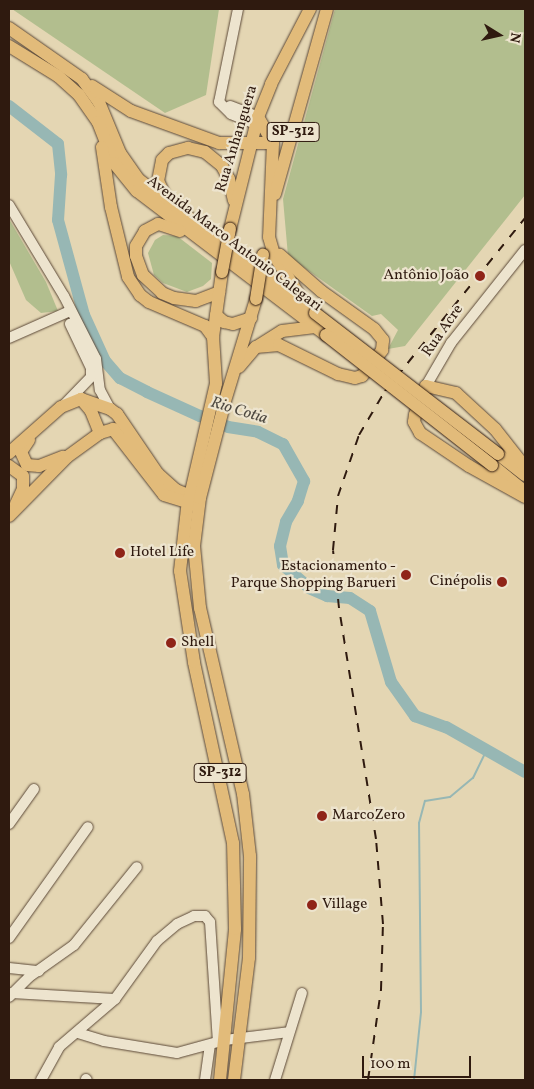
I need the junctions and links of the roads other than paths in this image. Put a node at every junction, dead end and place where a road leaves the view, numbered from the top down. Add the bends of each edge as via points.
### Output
1 (238, 9) edge
2 (310, 9) edge
3 (328, 9) edge
4 (9, 28) edge
5 (9, 46) edge
6 (82, 79) junction
7 (257, 121) junction
8 (98, 122) junction
9 (252, 142) junction
10 (274, 143) junction
11 (168, 203) junction
12 (234, 203) junction
13 (9, 205) edge
14 (268, 220) junction
15 (193, 237) junction
16 (271, 244) junction
17 (525, 250) edge
18 (219, 292) junction
19 (311, 310) junction
20 (70, 311) junction
21 (216, 315) junction
22 (251, 318) junction
23 (315, 327) junction
24 (213, 337) junction
25 (9, 338) edge
26 (256, 347) junction
27 (232, 374) junction
28 (426, 386) junction
29 (219, 398) junction
30 (81, 399) junction
31 (62, 407) junction
32 (110, 409) junction
33 (41, 425) junction
34 (99, 429) junction
35 (9, 453) edge
36 (68, 457) junction
37 (495, 460) junction
38 (9, 466) edge
39 (525, 467) edge
40 (525, 475) edge
41 (165, 489) junction
42 (525, 492) edge
43 (525, 497) edge
44 (194, 501) junction
45 (10, 514) edge
46 (182, 536) junction
47 (34, 788) dead end
48 (9, 824) edge
49 (88, 827) dead end
50 (137, 867) dead end
51 (9, 938) edge
52 (9, 968) edge
53 (39, 971) junction
54 (302, 993) dead end
55 (11, 995) edge
56 (115, 999) junction
57 (288, 1032) junction
58 (78, 1033) junction
59 (240, 1038) junction
60 (217, 1042) junction
61 (206, 1079) edge
62 (41, 1080) edge
63 (220, 1080) edge
64 (234, 1080) edge
65 (275, 1080) edge

1 - 7 street via 221,88 227,103
2 - 7 main road, Rua Anhanguera / SP-312 via 271,84
3 - 14 main road, SP-312
4 - 6 main road, Avenida Marco Antonio Calegari
5 - 8 main road, Avenida Marco Antonio Calegari via 69,85
6 - 9 main road via 131,111 230,146
6 - 11 main road, Avenida Marco Antonio Calegari via 103,110 128,168
7 - 9 main road, Rua Anhanguera / SP-312
7 - 10 main road
8 - 15 main road, Avenida Marco Antonio Calegari via 114,164 124,179
8 - 24 main road via 111,207 128,277 149,302 205,326
9 - 10 main road
9 - 12 main road, Rua Anhanguera / SP-312
10 - 14 main road
11 - 12 main road via 160,191 158,171 169,153 188,148 206,152 222,166 229,179
11 - 19 main road, Avenida Marco Antonio Calegari
12 - 18 main road, Rua Anhanguera / SP-312, bridge
13 - 20 street
14 - 16 main road
14 - 22 main road, SP-312, bridge
15 - 18 main road via 158,224 145,231 136,246 143,275 162,293 174,298 196,300
15 - 23 main road, Avenida Marco Antonio Calegari
16 - 19 main road via 279,264
16 - 26 main road via 304,278 374,328 383,340 382,350 362,376 355,378 338,374 289,348 268,344
17 - 28 street, Rua Acre via 451,343
18 - 21 main road, SP-312
19 - 37 main road, Avenida Marco Antonio Calegari, bridge
20 - 25 street
20 - 31 street via 70,324 91,368 91,377
20 - 32 street via 96,359 100,390
21 - 22 main road via 228,324
21 - 24 main road, SP-312
22 - 27 main road, SP-312
23 - 26 main road via 282,331
23 - 37 main road, Avenida Marco Antonio Calegari, bridge
24 - 29 main road, SP-312
26 - 27 main road
27 - 29 main road, SP-312
28 - 39 main road via 456,393 488,422
28 - 43 main road via 414,422 420,433 469,466
29 - 44 main road, SP-312
30 - 31 main road
30 - 32 main road
30 - 34 main road
31 - 33 main road
32 - 34 main road
32 - 41 main road
33 - 35 main road
33 - 36 main road via 26,443 22,458 33,467
34 - 36 main road
34 - 41 main road via 113,429
36 - 45 main road
37 - 40 main road
37 - 42 main road
38 - 45 main road via 19,472 24,482
41 - 44 main road
41 - 46 main road via 178,514
44 - 46 main road, SP-312
44 - 59 main road, SP-312 via 199,601 243,794 250,856 249,958
46 - 60 main road, SP-312 via 183,607 234,843 235,929
47 - 48 street
49 - 51 street
50 - 53 street via 74,945
52 - 53 street
53 - 55 street
54 - 57 street
55 - 56 street
56 - 58 street
56 - 60 street via 168,931 194,916 205,916 210,922
57 - 59 street
57 - 65 street
58 - 60 street via 163,1052 184,1052
58 - 62 street via 59,1047
59 - 60 street
59 - 64 main road, SP-312
60 - 61 street
60 - 63 main road, SP-312

